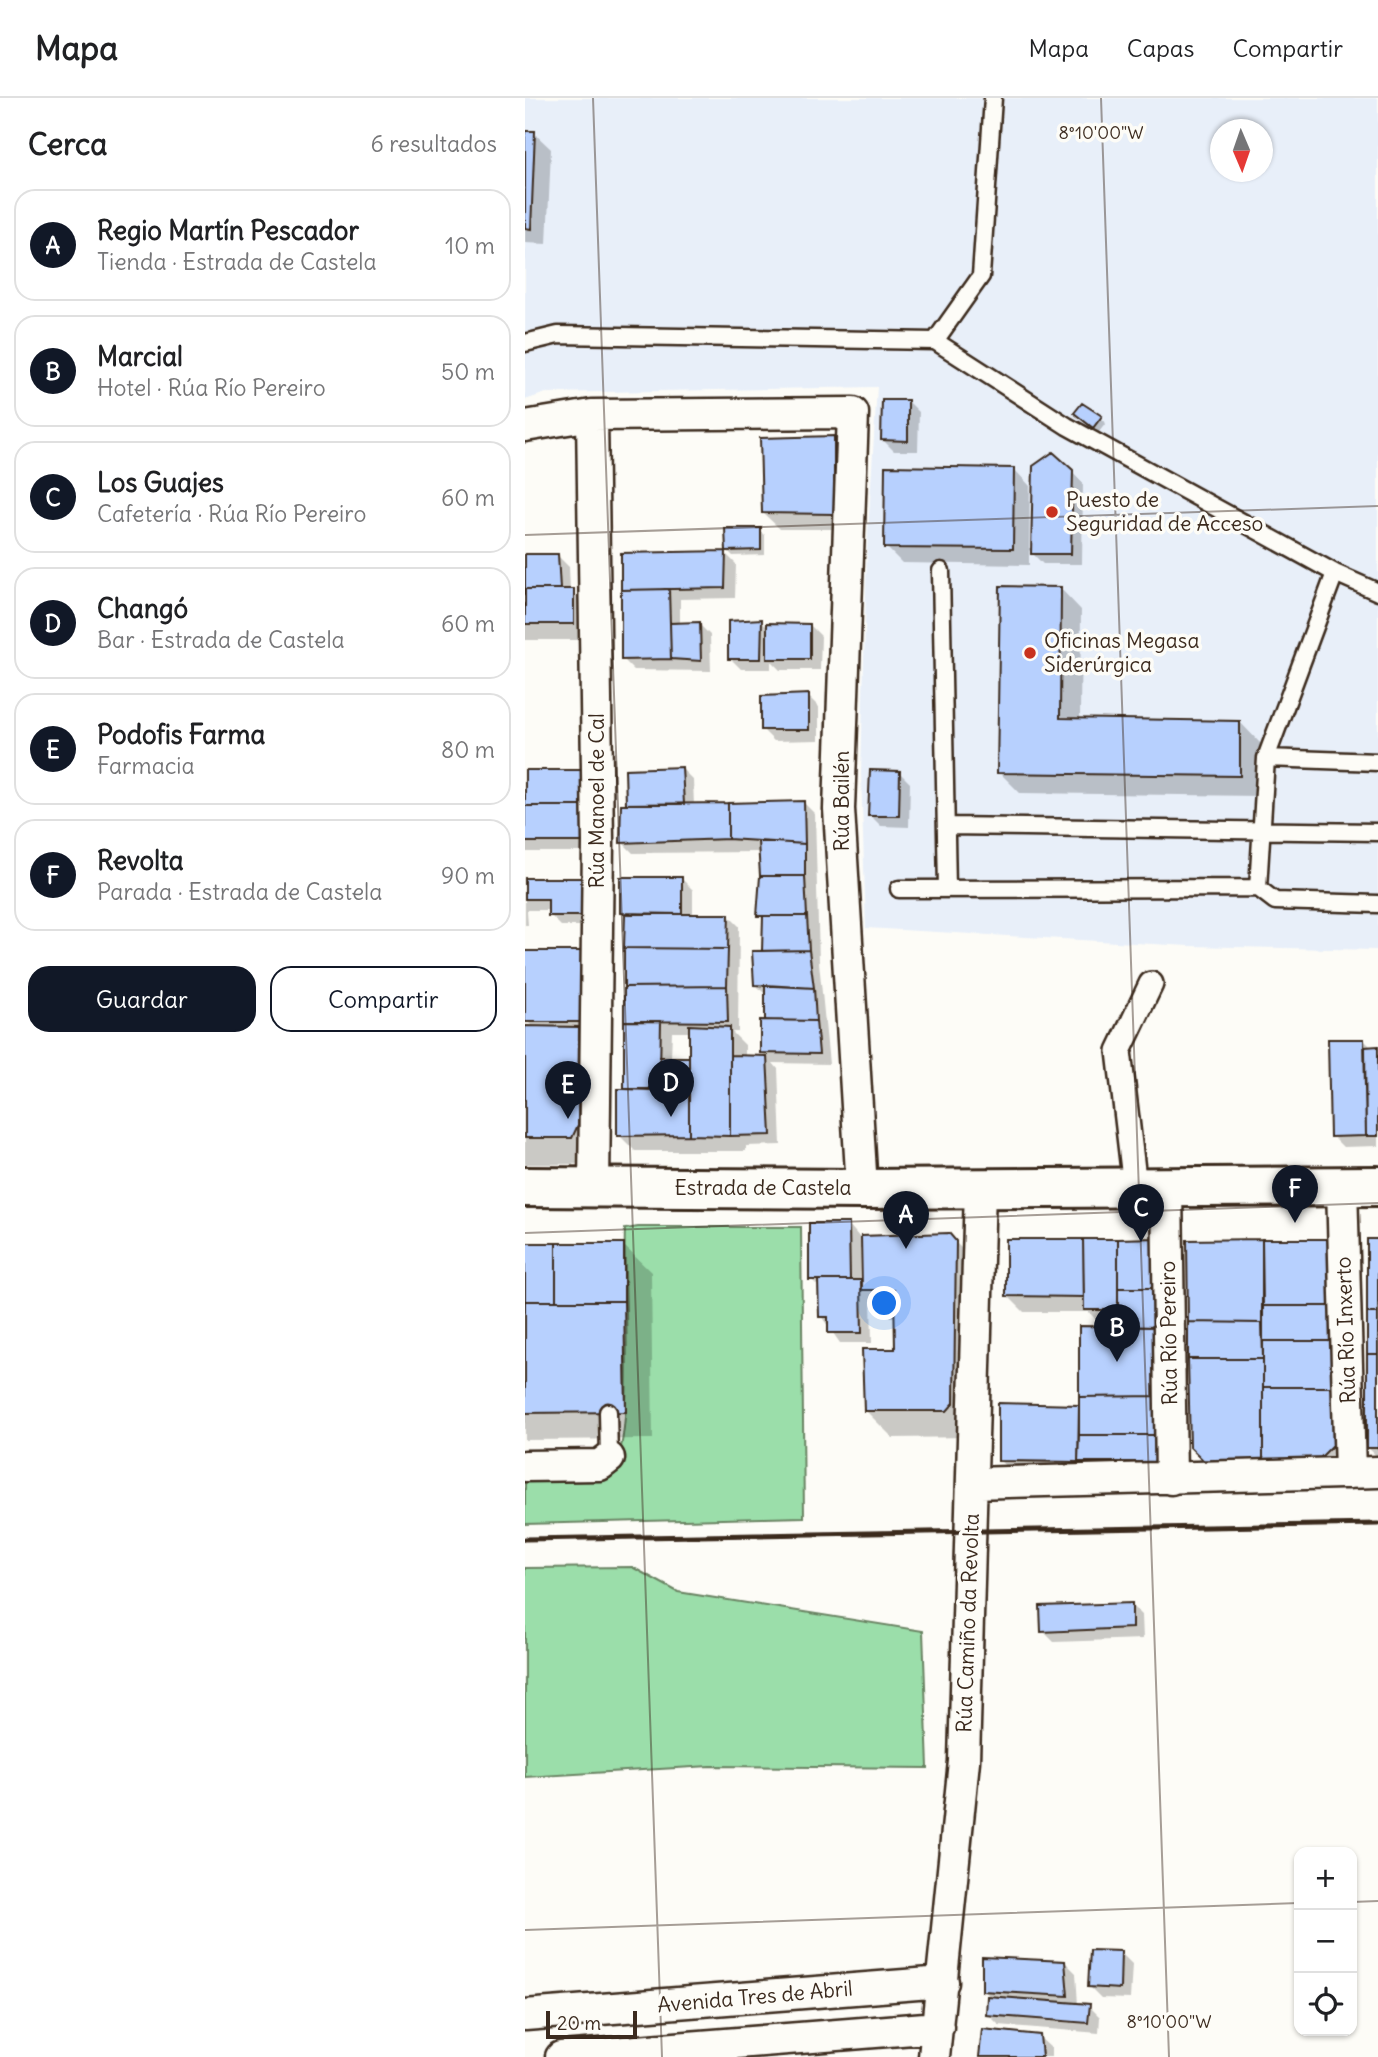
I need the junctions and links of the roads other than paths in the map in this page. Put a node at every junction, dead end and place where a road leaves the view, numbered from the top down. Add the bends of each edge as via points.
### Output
1 (993, 98) edge
2 (935, 341) junction
3 (525, 344) edge
4 (592, 415) junction
5 (525, 426) edge
6 (941, 571) dead end
7 (1335, 573) junction
8 (1378, 584) edge
9 (1378, 592) edge
10 (1266, 758) junction
11 (1378, 762) edge
12 (946, 826) junction
13 (1263, 830) junction
14 (1378, 832) edge
15 (1258, 888) junction
16 (899, 889) dead end
17 (947, 889) junction
18 (1378, 904) edge
19 (1151, 984) dead end
20 (594, 1186) junction
21 (1360, 1186) edge
22 (525, 1187) edge
23 (1151, 1187) junction
24 (980, 1188) junction
25 (862, 1189) junction
26 (608, 1412) dead end
27 (609, 1458) joint
28 (525, 1466) edge
29 (1364, 1472) edge
30 (1171, 1479) junction
31 (972, 1483) junction
32 (943, 1982) junction
33 (525, 2015) edge
34 (938, 2027) junction
35 (561, 2057) edge
36 (934, 2057) edge

1 - 2 lane via 981,276
2 - 3 lane via 558,335
2 - 7 lane via 1067,426
4 - 5 street
4 - 20 street, Rúa Manoel de Cal via 598,842
4 - 25 street, Rúa Bailén via 853,413 839,809
6 - 12 lane
7 - 8 lane
7 - 9 lane
7 - 10 lane
10 - 11 lane
10 - 13 lane
12 - 13 lane
12 - 17 lane
13 - 14 lane
13 - 15 lane
15 - 17 lane
15 - 18 lane via 1275,901
16 - 17 lane
19 - 23 street via 1119,1051
20 - 22 main road, Estrada de Castela
20 - 25 main road, Estrada de Castela
21 - 23 main road, Estrada de Castela
21 - 29 street, Rúa Río Inxerto
23 - 24 main road, Estrada de Castela
23 - 30 street, Rúa Río Pereiro
24 - 25 main road, Estrada de Castela
24 - 31 street, Rúa Camiño da Revolta
26 - 27 lane
27 - 28 street via 600,1465
29 - 30 street
30 - 31 street
31 - 32 street, Rúa Camiño da Revolta via 964,1761
32 - 33 street, Avenida Tres de Abril
32 - 34 street, Rúa Camiño da Revolta
34 - 35 street, Avenida Tres de Abril
34 - 36 street, Rúa Camiño da Revolta

